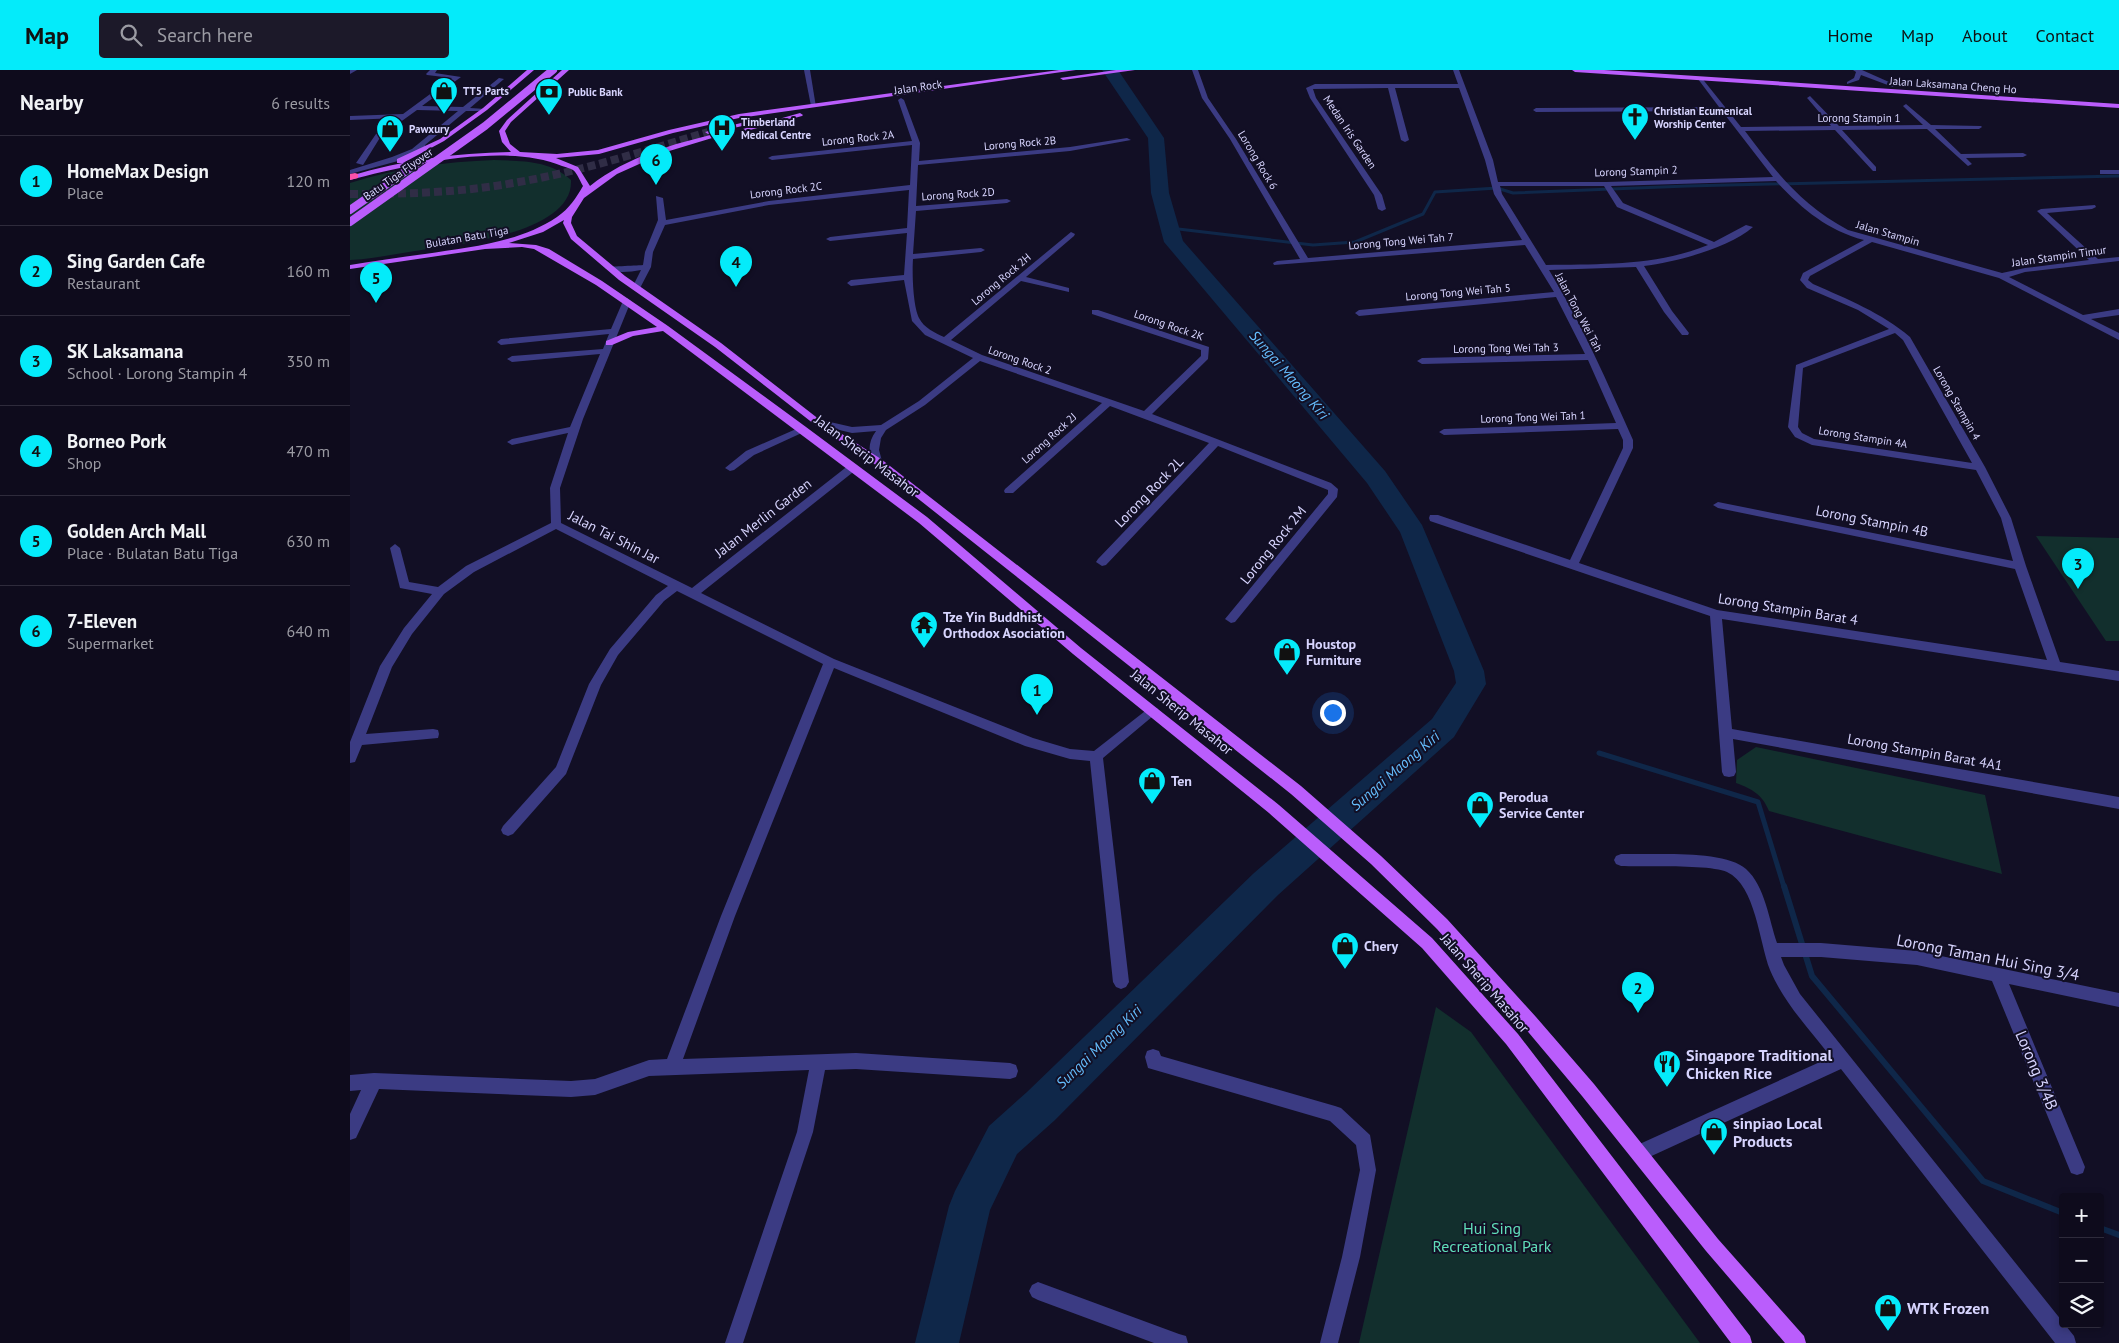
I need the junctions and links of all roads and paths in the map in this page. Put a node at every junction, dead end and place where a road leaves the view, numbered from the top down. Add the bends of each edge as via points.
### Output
1 (354, 70) edge
2 (434, 70) edge
3 (508, 70) edge
4 (531, 70) edge
5 (540, 70) edge
6 (553, 70) edge
7 (566, 70) edge
8 (807, 70) edge
9 (1073, 70) edge
10 (1132, 70) edge
11 (1195, 70) edge
12 (1456, 70) edge
13 (1575, 70) edge
14 (1644, 70) edge
15 (1678, 70) edge
16 (1857, 71) edge
17 (350, 72) edge
18 (499, 79) junction
19 (1701, 79) junction
20 (520, 80) junction
21 (1849, 83) junction
22 (1391, 86) junction
23 (1462, 86) junction
24 (1895, 86) junction
25 (1810, 98) dead end
26 (901, 100) junction
27 (2119, 101) edge
28 (814, 106) junction
29 (1906, 106) dead end
30 (2119, 106) edge
31 (414, 108) junction
32 (465, 109) junction
33 (1723, 109) junction
34 (484, 110) junction
35 (1536, 110) dead end
36 (800, 115) junction
37 (403, 116) junction
38 (350, 118) edge
39 (1979, 127) dead end
40 (1837, 128) junction
41 (1929, 128) junction
42 (1739, 129) junction
43 (451, 134) junction
44 (1127, 140) dead end
45 (1405, 140) dead end
46 (916, 143) junction
47 (415, 150) junction
48 (523, 155) junction
49 (2023, 155) dead end
50 (1959, 156) junction
51 (772, 158) dead end
52 (384, 162) junction
53 (916, 163) junction
54 (350, 164) edge
55 (360, 164) junction
56 (1968, 164) dead end
57 (1873, 169) dead end
58 (2103, 172) dead end
59 (2119, 172) edge
60 (365, 173) junction
61 (351, 176) edge
62 (1779, 180) junction
63 (1607, 186) junction
64 (912, 187) junction
65 (1496, 189) junction
66 (582, 196) junction
67 (659, 198) dead end
68 (1007, 202) dead end
69 (574, 206) junction
70 (2092, 207) dead end
71 (911, 209) junction
72 (1382, 209) dead end
73 (350, 210) edge
74 (350, 222) edge
75 (664, 223) junction
76 (1749, 227) dead end
77 (910, 230) junction
78 (1072, 234) dead end
79 (830, 239) dead end
80 (1870, 240) junction
81 (1527, 242) junction
82 (1714, 245) junction
83 (486, 247) junction
84 (981, 250) dead end
85 (909, 257) junction
86 (2119, 259) edge
87 (1305, 260) junction
88 (2095, 261) junction
89 (1277, 263) dead end
90 (1639, 264) junction
91 (647, 267) junction
92 (350, 268) edge
93 (609, 268) junction
94 (1543, 268) junction
95 (2002, 276) junction
96 (908, 277) junction
97 (1020, 278) junction
98 (852, 283) dead end
99 (636, 288) junction
100 (1066, 290) dead end
101 (1559, 294) junction
102 (626, 301) junction
103 (1095, 312) dead end
104 (2119, 312) edge
105 (1359, 313) dead end
106 (2081, 318) junction
107 (665, 328) junction
108 (1897, 329) junction
109 (614, 331) junction
110 (1685, 333) dead end
111 (2119, 337) edge
112 (945, 341) junction
113 (501, 342) dead end
114 (608, 347) junction
115 (979, 357) junction
116 (1591, 357) junction
117 (512, 359) dead end
118 (1422, 361) dead end
119 (1107, 402) junction
120 (1146, 415) junction
121 (817, 422) junction
122 (1623, 426) junction
123 (883, 428) junction
124 (575, 429) junction
125 (803, 429) junction
126 (1444, 432) dead end
127 (512, 442) dead end
128 (1216, 442) junction
129 (876, 460) junction
130 (853, 467) junction
131 (1980, 467) junction
132 (730, 468) dead end
133 (1333, 489) joint
134 (1008, 491) dead end
135 (1718, 505) dead end
136 (1434, 518) dead end
137 (556, 524) junction
138 (395, 548) dead end
139 (1102, 562) dead end
140 (1573, 565) junction
141 (2020, 566) junction
142 (677, 585) junction
143 (440, 591) junction
144 (693, 593) junction
145 (1716, 614) junction
146 (1231, 619) dead end
147 (830, 662) junction
148 (2055, 666) junction
149 (2119, 676) edge
150 (1153, 712) junction
151 (1726, 733) junction
152 (432, 734) dead end
153 (357, 740) junction
154 (1096, 756) junction
155 (350, 757) edge
156 (1729, 772) dead end
157 (2119, 803) edge
158 (508, 830) dead end
159 (1621, 860) dead end
160 (1778, 950) junction
161 (1996, 974) junction
162 (1121, 982) dead end
163 (2119, 1000) edge
164 (1153, 1057) dead end
165 (1843, 1060) junction
166 (819, 1062) junction
167 (672, 1066) junction
168 (1010, 1071) dead end
169 (374, 1082) junction
170 (350, 1083) edge
171 (350, 1132) edge
172 (1639, 1152) junction
173 (2077, 1167) dead end
174 (1038, 1291) dead end
175 (734, 1343) edge
176 (1179, 1343) edge
177 (1329, 1343) edge
178 (1743, 1343) edge
179 (1797, 1343) edge
180 (2067, 1343) edge

1 - 17 street
2 - 31 street via 429,74 458,77
3 - 18 street
4 - 20 main road
5 - 73 main road, Batu Tiga Flyover, bridge via 473,126
6 - 74 main road, Batu Tiga Flyover, bridge via 485,126
7 - 48 main road via 502,131 508,147
8 - 28 street
9 - 28 main road, Jalan Rock
10 - 26 main road, Jalan Rock
11 - 87 street, Lorong Rock 6 via 1205,98
12 - 23 street, Jalan Tong Wei Tah
13 - 19 main road, Jalan Laksamana Cheng Ho
14 - 19 main road via 1696,75
15 - 21 main road, Jalan Laksamana Cheng Ho
16 - 21 street via 1857,79
16 - 24 street
18 - 20 street
18 - 32 street
19 - 30 main road, Jalan Laksamana Cheng Ho
19 - 33 street, Jalan Stampin
20 - 34 main road
21 - 24 main road, Jalan Laksamana Cheng Ho
22 - 23 street, Medan Iris Garden
22 - 45 street
22 - 72 street, Medan Iris Garden via 1309,88 1378,195
23 - 65 street, Jalan Tong Wei Tah
24 - 27 main road, Jalan Laksamana Cheng Ho
25 - 40 street
26 - 36 main road, Jalan Rock
26 - 46 street, Lorong Rock 2
28 - 36 main road, Jalan Rock via 705,130
28 - 48 main road, Jalan Rock via 703,123 599,152
29 - 41 street
31 - 32 street
31 - 37 street
32 - 34 street
32 - 47 street
33 - 35 street
33 - 42 street, Jalan Stampin
34 - 43 main road
36 - 66 main road, Bulatan Batu Tiga via 640,158 613,172
37 - 38 street
37 - 55 street via 378,135
39 - 41 street, Lorong Stampin 1
40 - 41 street, Lorong Stampin 1
40 - 42 street, Lorong Stampin 1
40 - 57 street
41 - 50 street
42 - 62 street, Jalan Stampin
43 - 47 street
43 - 60 main road via 400,162
44 - 53 street, Lorong Rock 2B via 1070,150
46 - 51 street, Lorong Rock 2A
46 - 53 street, Lorong Rock 2
47 - 52 street
48 - 60 main road via 464,156
48 - 66 main road via 556,160 580,172 587,186
49 - 50 street
50 - 56 street
52 - 55 street
52 - 61 street
53 - 64 street, Lorong Rock 2
54 - 55 street
58 - 59 street
60 - 61 main road
62 - 63 street, Lorong Stampin 2
62 - 80 street, Jalan Stampin via 1827,222
63 - 65 street, Lorong Stampin 2
63 - 82 street via 1620,204
64 - 71 street, Lorong Rock 2
64 - 75 street, Lorong Rock 2C via 770,203
65 - 81 street, Jalan Tong Wei Tah
66 - 69 main road, Bulatan Batu Tiga
67 - 75 street via 664,210
68 - 71 street, Lorong Rock 2D
69 - 83 main road, Bulatan Batu Tiga via 535,232
69 - 93 main road, Jalan Sherip Masahor via 567,223 574,237
70 - 88 street via 2041,211
71 - 77 street, Lorong Rock 2
75 - 91 street via 648,255
76 - 82 street
77 - 79 street
77 - 85 street, Lorong Rock 2
78 - 97 street, Lorong Rock 2H
80 - 95 street, Jalan Stampin
80 - 108 street, Lorong Stampin 4 via 1806,275 1804,280 1810,286 1879,317
81 - 87 street, Lorong Tong Wei Tah 7
81 - 94 street, Jalan Tong Wei Tah
82 - 90 street via 1678,257
83 - 92 main road, Bulatan Batu Tiga
83 - 102 main road, Jalan Sherip Masahor via 536,247 558,256
84 - 85 street
85 - 96 street, Lorong Rock 2
86 - 88 street, Jalan Stampin Timur
87 - 89 street, Lorong Tong Wei Tah 7
88 - 95 street, Jalan Stampin Timur
90 - 94 street
90 - 110 street
91 - 93 street
91 - 99 street
93 - 99 main road, Jalan Sherip Masahor
94 - 101 street, Jalan Tong Wei Tah
95 - 106 street, Jalan Stampin
96 - 98 street
96 - 112 street, Lorong Rock 2 via 915,319 928,333
97 - 100 street
97 - 112 street, Lorong Rock 2H
99 - 121 main road, Jalan Sherip Masahor via 718,345
101 - 105 street, Lorong Tong Wei Tah 5
101 - 116 street, Jalan Tong Wei Tah
102 - 107 main road, Jalan Sherip Masahor
102 - 109 street, Jalan Tai Shin Jar
103 - 120 street, Lorong Rock 2K via 1206,349 1205,357
104 - 106 street
106 - 111 street, Jalan Stampin
107 - 114 main road via 631,334
107 - 125 main road, Jalan Sherip Masahor
108 - 131 street, Lorong Stampin 4 via 1907,340
108 - 131 street, Lorong Stampin 4A via 1799,367 1795,431 1812,442
109 - 113 street
109 - 114 street, Jalan Tai Shin Jar
112 - 115 street, Lorong Rock 2
114 - 117 street
114 - 124 street, Jalan Tai Shin Jar
115 - 119 street, Lorong Rock 2
115 - 123 street
116 - 118 street, Lorong Tong Wei Tah 3
116 - 122 street, Jalan Tong Wei Tah
119 - 120 street, Lorong Rock 2
119 - 134 street, Lorong Rock 2J
120 - 128 street, Lorong Rock 2
121 - 123 street via 852,430
121 - 129 main road, Jalan Sherip Masahor
121 - 130 main road via 858,457
122 - 126 street, Lorong Tong Wei Tah 1
122 - 140 street, Jalan Tong Wei Tah via 1628,448
123 - 129 street via 876,438
124 - 127 street
124 - 137 street, Jalan Tai Shin Jar via 555,488
125 - 130 main road, Jalan Sherip Masahor
125 - 132 street via 750,453
128 - 133 street, Lorong Rock 2
128 - 139 street, Lorong Rock 2L
129 - 172 main road, Jalan Sherip Masahor via 1296,790 1376,860 1442,924 1530,1022
130 - 144 street, Jalan Merlin Garden
130 - 150 main road, Jalan Sherip Masahor via 923,520
131 - 141 street, Lorong Stampin 4 via 2006,518
133 - 146 street, Lorong Rock 2M via 1333,496
135 - 141 street, Lorong Stampin 4B
136 - 140 street, Lorong Stampin Barat 4
137 - 142 street, Jalan Tai Shin Jar
137 - 143 street via 470,569
138 - 143 street via 404,585
140 - 145 street, Lorong Stampin Barat 4
141 - 148 street, Lorong Stampin 4
142 - 144 street, Jalan Tai Shin Jar
142 - 158 street via 660,598 614,652 595,684 561,770
143 - 153 street via 408,631 386,666
144 - 147 street, Jalan Tai Shin Jar
145 - 148 street, Lorong Stampin Barat 4
145 - 151 street
147 - 154 street, Jalan Tai Shin Jar via 1030,742 1070,754
147 - 167 street
148 - 149 street, Lorong Stampin Barat 4
150 - 154 street
150 - 178 main road, Jalan Sherip Masahor via 1274,809 1427,943 1512,1039
151 - 156 street
151 - 157 street, Lorong Stampin Barat 4A1
152 - 153 street
153 - 155 street
154 - 162 street
159 - 160 street via 1717,862 1731,866 1741,873 1753,890
160 - 161 street, Lorong Taman Hui Sing 3/4 via 1917,958
160 - 165 street via 1782,979
161 - 163 street, Lorong Taman Hui Sing 3/4
161 - 173 street, Lorong 3/4B
164 - 177 street via 1154,1062 1335,1114 1364,1141 1368,1170 1351,1257
165 - 172 street
165 - 180 street
166 - 167 street
166 - 168 street via 856,1061
166 - 175 street via 805,1132
167 - 169 street via 649,1068 595,1088
169 - 170 street
169 - 171 street
172 - 179 main road, Jalan Sherip Masahor via 1712,1245
174 - 176 street

